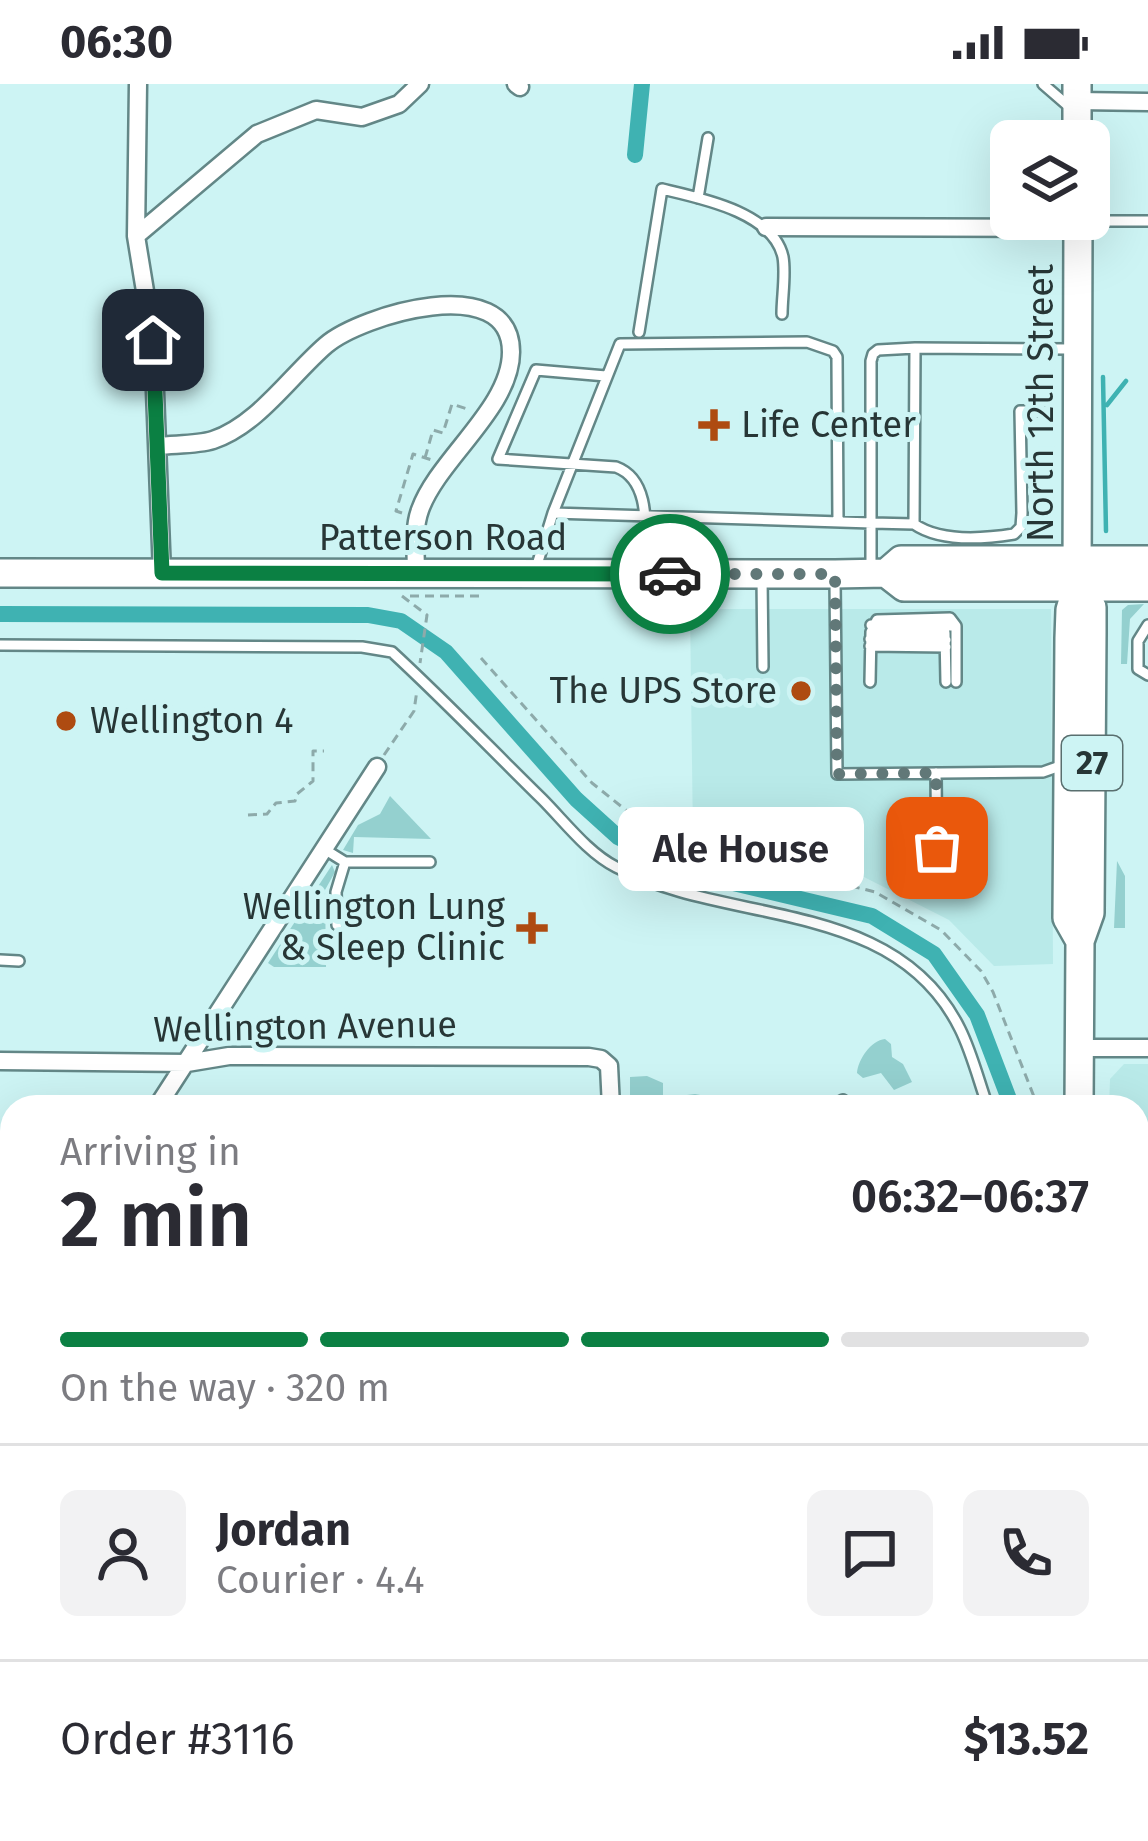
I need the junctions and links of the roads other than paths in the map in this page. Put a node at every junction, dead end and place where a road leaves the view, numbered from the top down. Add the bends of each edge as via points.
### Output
1 (138, 84) edge
2 (420, 84) edge
3 (1043, 84) edge
4 (1148, 102) edge
5 (1077, 110) edge
6 (708, 138) dead end
7 (698, 198) junction
8 (1110, 220) edge
9 (1148, 220) edge
10 (990, 225) edge
11 (766, 227) junction
12 (136, 236) junction
13 (1078, 240) edge
14 (782, 314) dead end
15 (639, 332) dead end
16 (915, 348) junction
17 (1078, 349) junction
18 (606, 376) junction
19 (1041, 411) dead end
20 (158, 446) junction
21 (571, 466) junction
22 (553, 513) junction
23 (644, 515) junction
24 (838, 522) junction
25 (872, 524) junction
26 (914, 524) junction
27 (1148, 560) edge
28 (0, 573) edge
29 (162, 573) junction
30 (878, 573) junction
31 (1077, 573) junction
32 (534, 574) junction
33 (646, 574) junction
34 (762, 574) junction
35 (835, 574) junction
36 (409, 585) junction
37 (1148, 587) edge
38 (1148, 625) edge
39 (871, 636) junction
40 (0, 645) edge
41 (763, 667) dead end
42 (1148, 675) edge
43 (870, 682) dead end
44 (1080, 763) junction
45 (376, 766) road end
46 (936, 773) junction
47 (324, 849) junction
48 (345, 862) junction
49 (430, 862) dead end
50 (937, 886) dead end
51 (337, 925) dead end
52 (6, 947) dead end
53 (3, 960) edge
54 (19, 961) dead end
55 (1079, 1048) junction
56 (1148, 1048) edge
57 (0, 1061) edge
58 (187, 1063) junction
59 (165, 1095) edge
60 (610, 1095) edge
61 (984, 1095) edge
62 (1079, 1095) edge

1 - 12 street
2 - 12 street via 399,104 362,117 316,110 257,134
3 - 5 lane
4 - 5 street
6 - 7 lane
7 - 11 lane
7 - 15 lane via 662,189
8 - 9 lane
10 - 11 street
11 - 14 lane via 783,254
12 - 20 street via 153,340
13 - 17 main road, North 12th Street / 27
16 - 17 lane
16 - 25 lane via 873,354
16 - 26 lane
17 - 31 main road, North 12th Street / 27
18 - 21 lane
18 - 21 lane via 536,370 498,459
18 - 24 lane via 620,344 807,342 833,351
19 - 26 lane via 1020,411 1022,513 1014,534 942,536
20 - 29 street
20 - 36 street via 214,440 359,325 454,304 483,308 508,335 510,362 470,437 426,494
21 - 22 lane
21 - 23 lane via 630,472
22 - 23 lane
22 - 32 lane
23 - 24 lane
23 - 33 lane
24 - 25 lane
25 - 26 lane
25 - 30 lane
27 - 31 main road, Patterson Road
28 - 29 main road, Patterson Road
29 - 36 main road, Patterson Road
30 - 31 main road, Patterson Road via 904,587
30 - 35 main road, Patterson Road
31 - 37 main road, Patterson Road
31 - 44 main road, North 12th Street / 27 via 1070,610
32 - 33 main road, Patterson Road
32 - 36 main road, Patterson Road
33 - 34 main road, Patterson Road
34 - 35 main road, Patterson Road
34 - 41 lane
35 - 46 lane via 837,774
38 - 42 lane via 1138,641 1138,669
39 - 39 lane via 946,643 951,682 950,618 886,618
39 - 43 lane
40 - 61 lane via 392,652 612,866 674,891 832,926 910,968 960,1030
44 - 46 lane via 1043,772
44 - 55 main road, North 12th Street / 27 via 1067,918 1080,941
45 - 47 street
46 - 50 lane
47 - 48 lane
47 - 58 street
48 - 49 lane
48 - 51 lane
52 - 53 lane
53 - 54 lane
55 - 56 street
55 - 62 main road, North 12th Street / 27
57 - 58 street, Wellington Avenue
58 - 59 street
58 - 60 street, Wellington Avenue via 229,1056 589,1058 609,1066

